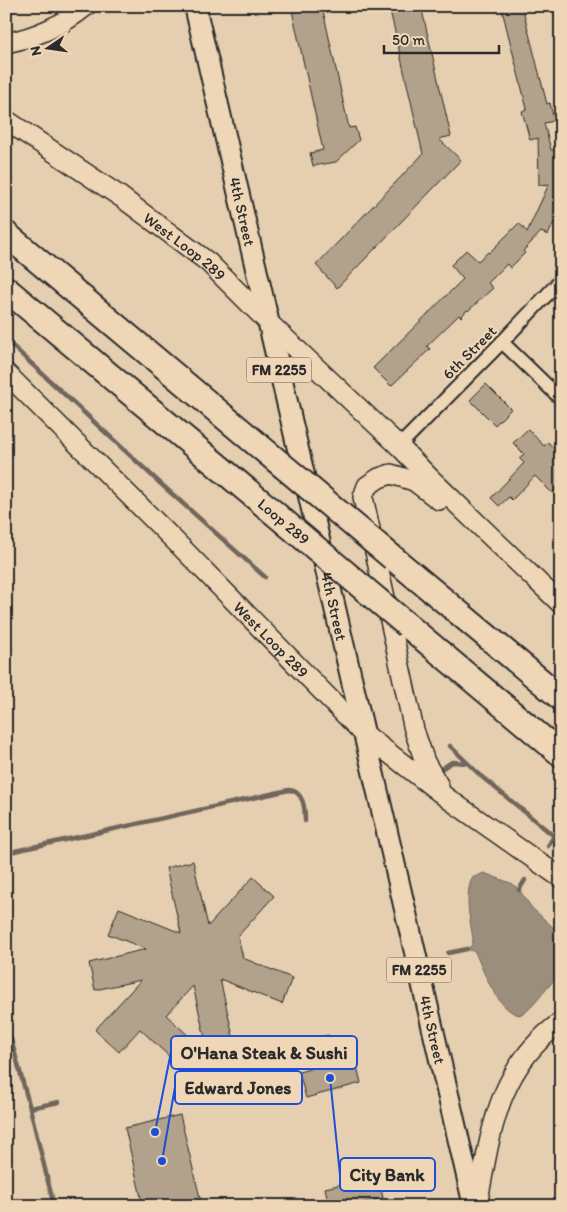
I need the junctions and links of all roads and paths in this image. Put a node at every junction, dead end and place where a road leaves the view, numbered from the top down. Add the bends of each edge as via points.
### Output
1 (86, 6) edge
2 (195, 6) edge
3 (6, 43) edge
4 (6, 120) edge
5 (6, 234) edge
6 (561, 280) edge
7 (6, 289) edge
8 (268, 322) junction
9 (502, 342) junction
10 (6, 373) edge
11 (561, 399) edge
12 (400, 446) junction
13 (506, 551) junction
14 (561, 604) edge
15 (561, 698) edge
16 (363, 733) junction
17 (561, 754) edge
18 (447, 798) junction
19 (561, 878) edge
20 (561, 1022) edge
21 (476, 1206) edge

1 - 3 main road via 51,30
2 - 8 main road, 4th Street / FM 2255
4 - 8 main road, West Loop 289 via 121,197 208,262
5 - 15 highway, bridge
6 - 9 street, 6th Street
7 - 17 highway, Loop 289, bridge
8 - 12 main road, West Loop 289
8 - 16 main road, 4th Street / FM 2255
9 - 11 street
9 - 12 street, 6th Street
10 - 16 main road, West Loop 289
12 - 13 main road, West Loop 289
13 - 14 main road, West Loop 289
13 - 18 main road via 414,481 391,474 367,486 363,497 414,730 425,762
16 - 18 main road, West Loop 289
16 - 21 main road, 4th Street / FM 2255
18 - 19 main road, West Loop 289
20 - 21 main road via 532,1047 510,1078 492,1129

